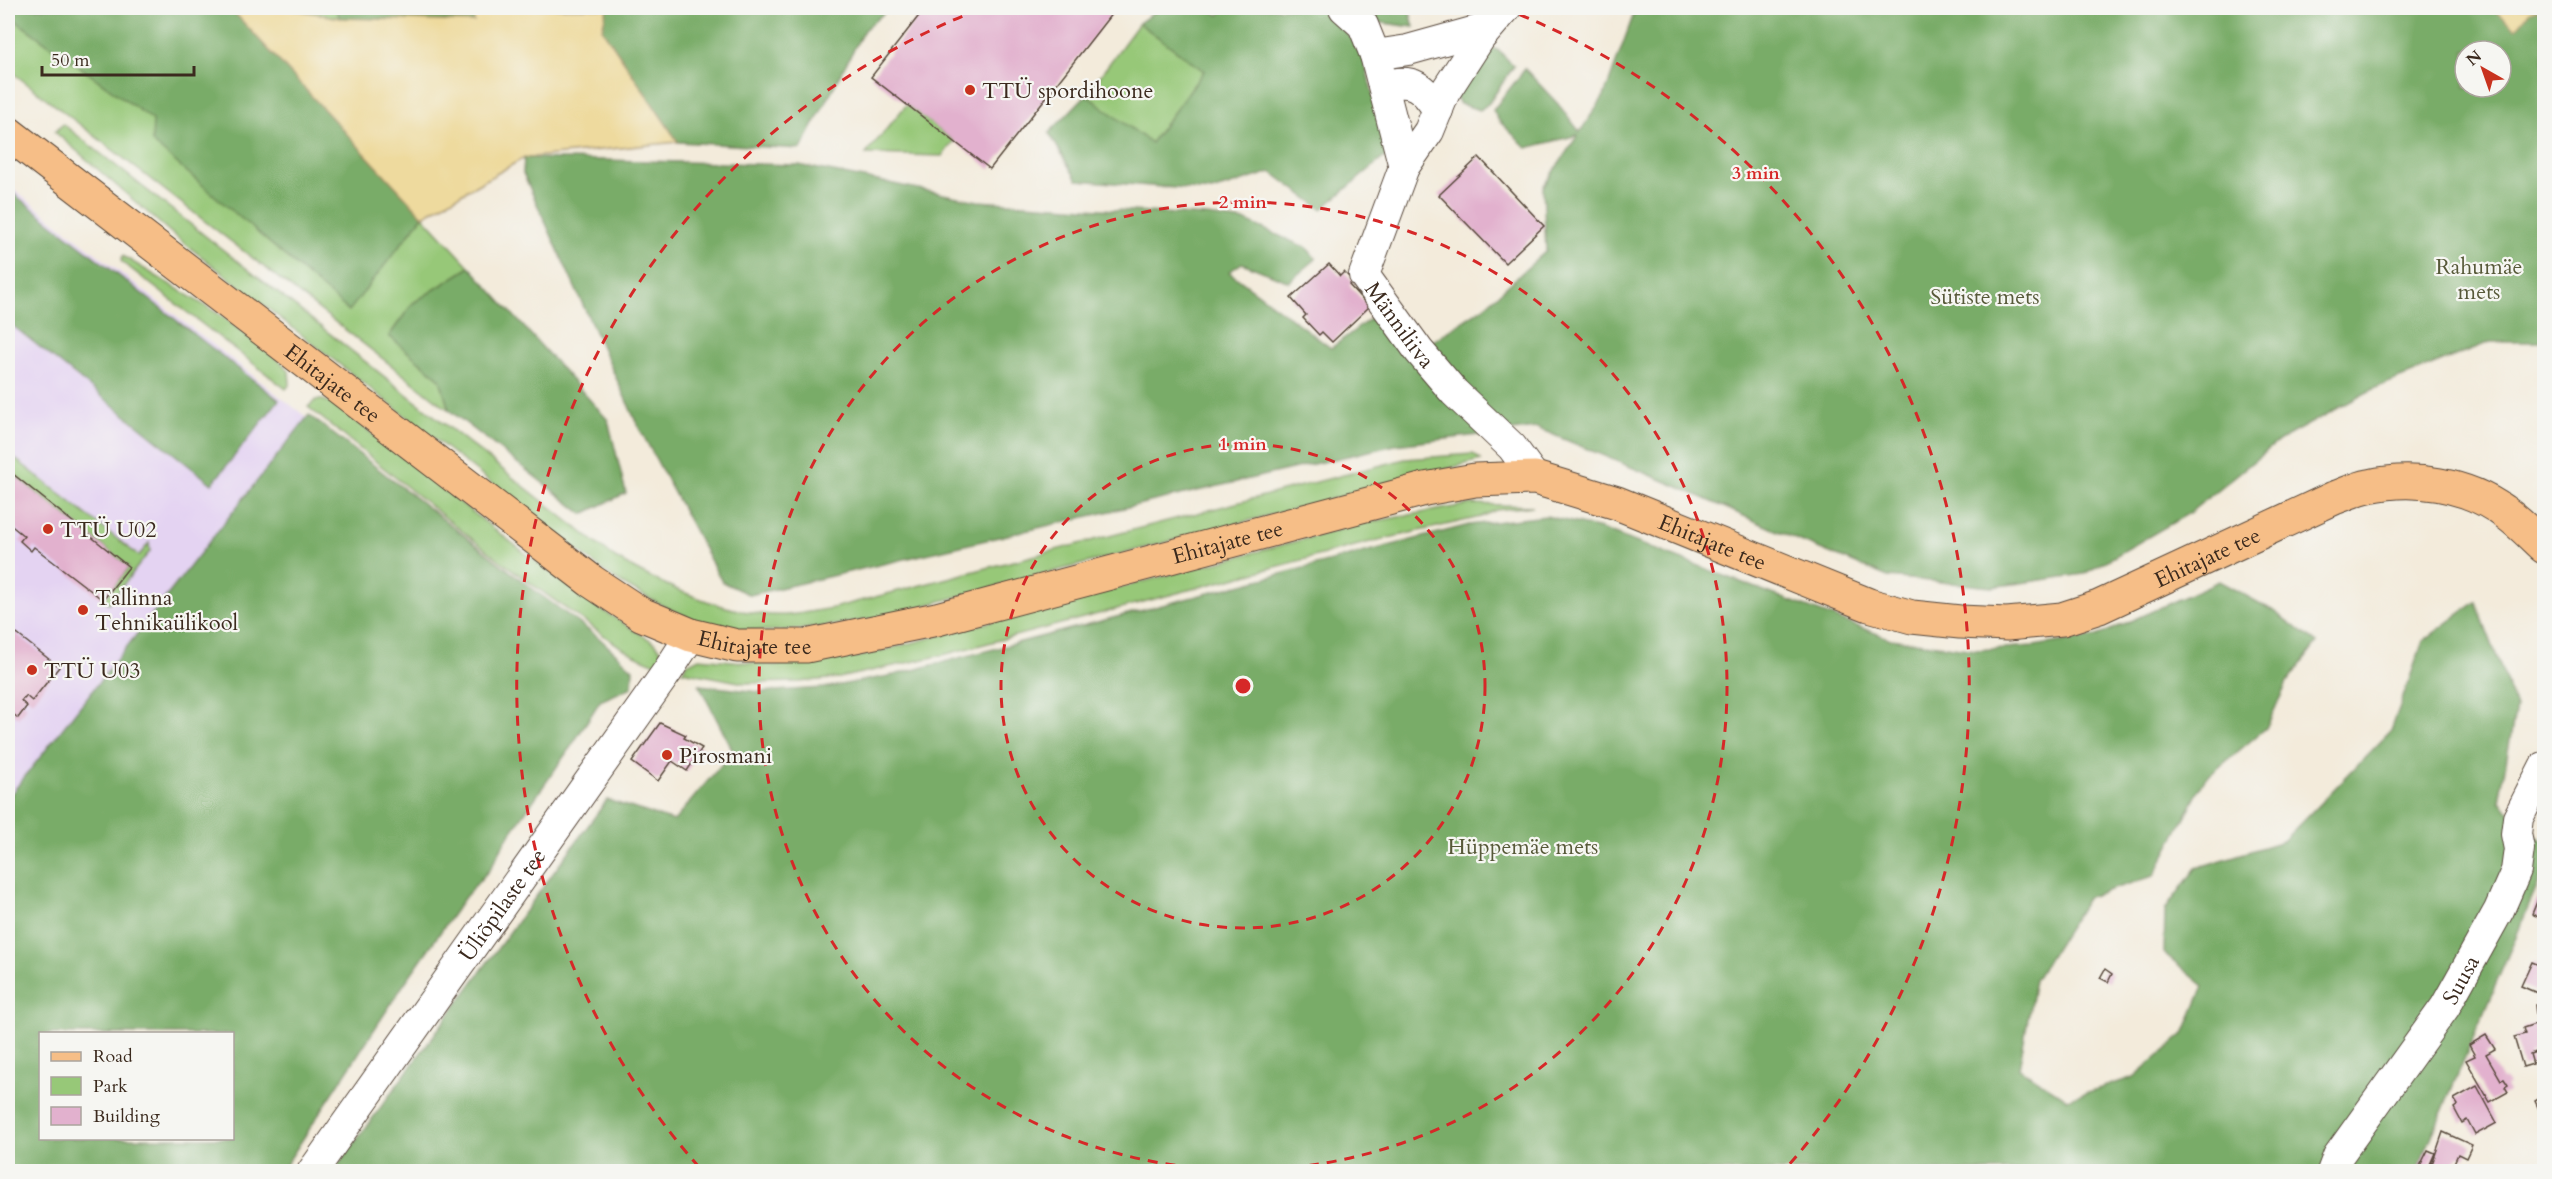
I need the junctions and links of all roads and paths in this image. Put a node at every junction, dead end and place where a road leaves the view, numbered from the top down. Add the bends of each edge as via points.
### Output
1 (1344, 8) edge
2 (1496, 18) edge
3 (1376, 55) junction
4 (1384, 86) junction
5 (1438, 111) junction
6 (8, 133) edge
7 (1404, 167) junction
8 (1535, 478) junction
9 (2544, 547) edge
10 (691, 635) junction
11 (2544, 767) edge
12 (312, 1172) edge
13 (2332, 1172) edge

1 - 3 street via 1363,25
2 - 3 street via 1408,50
2 - 5 street via 1445,92
3 - 4 street
4 - 5 street via 1413,83 1426,92
4 - 7 street
5 - 7 street
6 - 10 main road, Ehitajate tee via 591,581 641,614
7 - 8 street, Männiliiva via 1364,275 1419,351 1454,392 1512,447
8 - 9 main road, Ehitajate tee via 1617,503 1869,605 1912,617 1960,622 2007,624 2062,619 2099,607 2334,498 2369,486 2397,482 2450,486 2476,495 2502,510
8 - 10 main road, Ehitajate tee via 1475,480 1425,489 937,619 806,646 737,646
10 - 12 street, Üliõpilaste tee
11 - 13 street, Suusa via 2518,818 2516,871 2499,909 2445,1007 2338,1156

